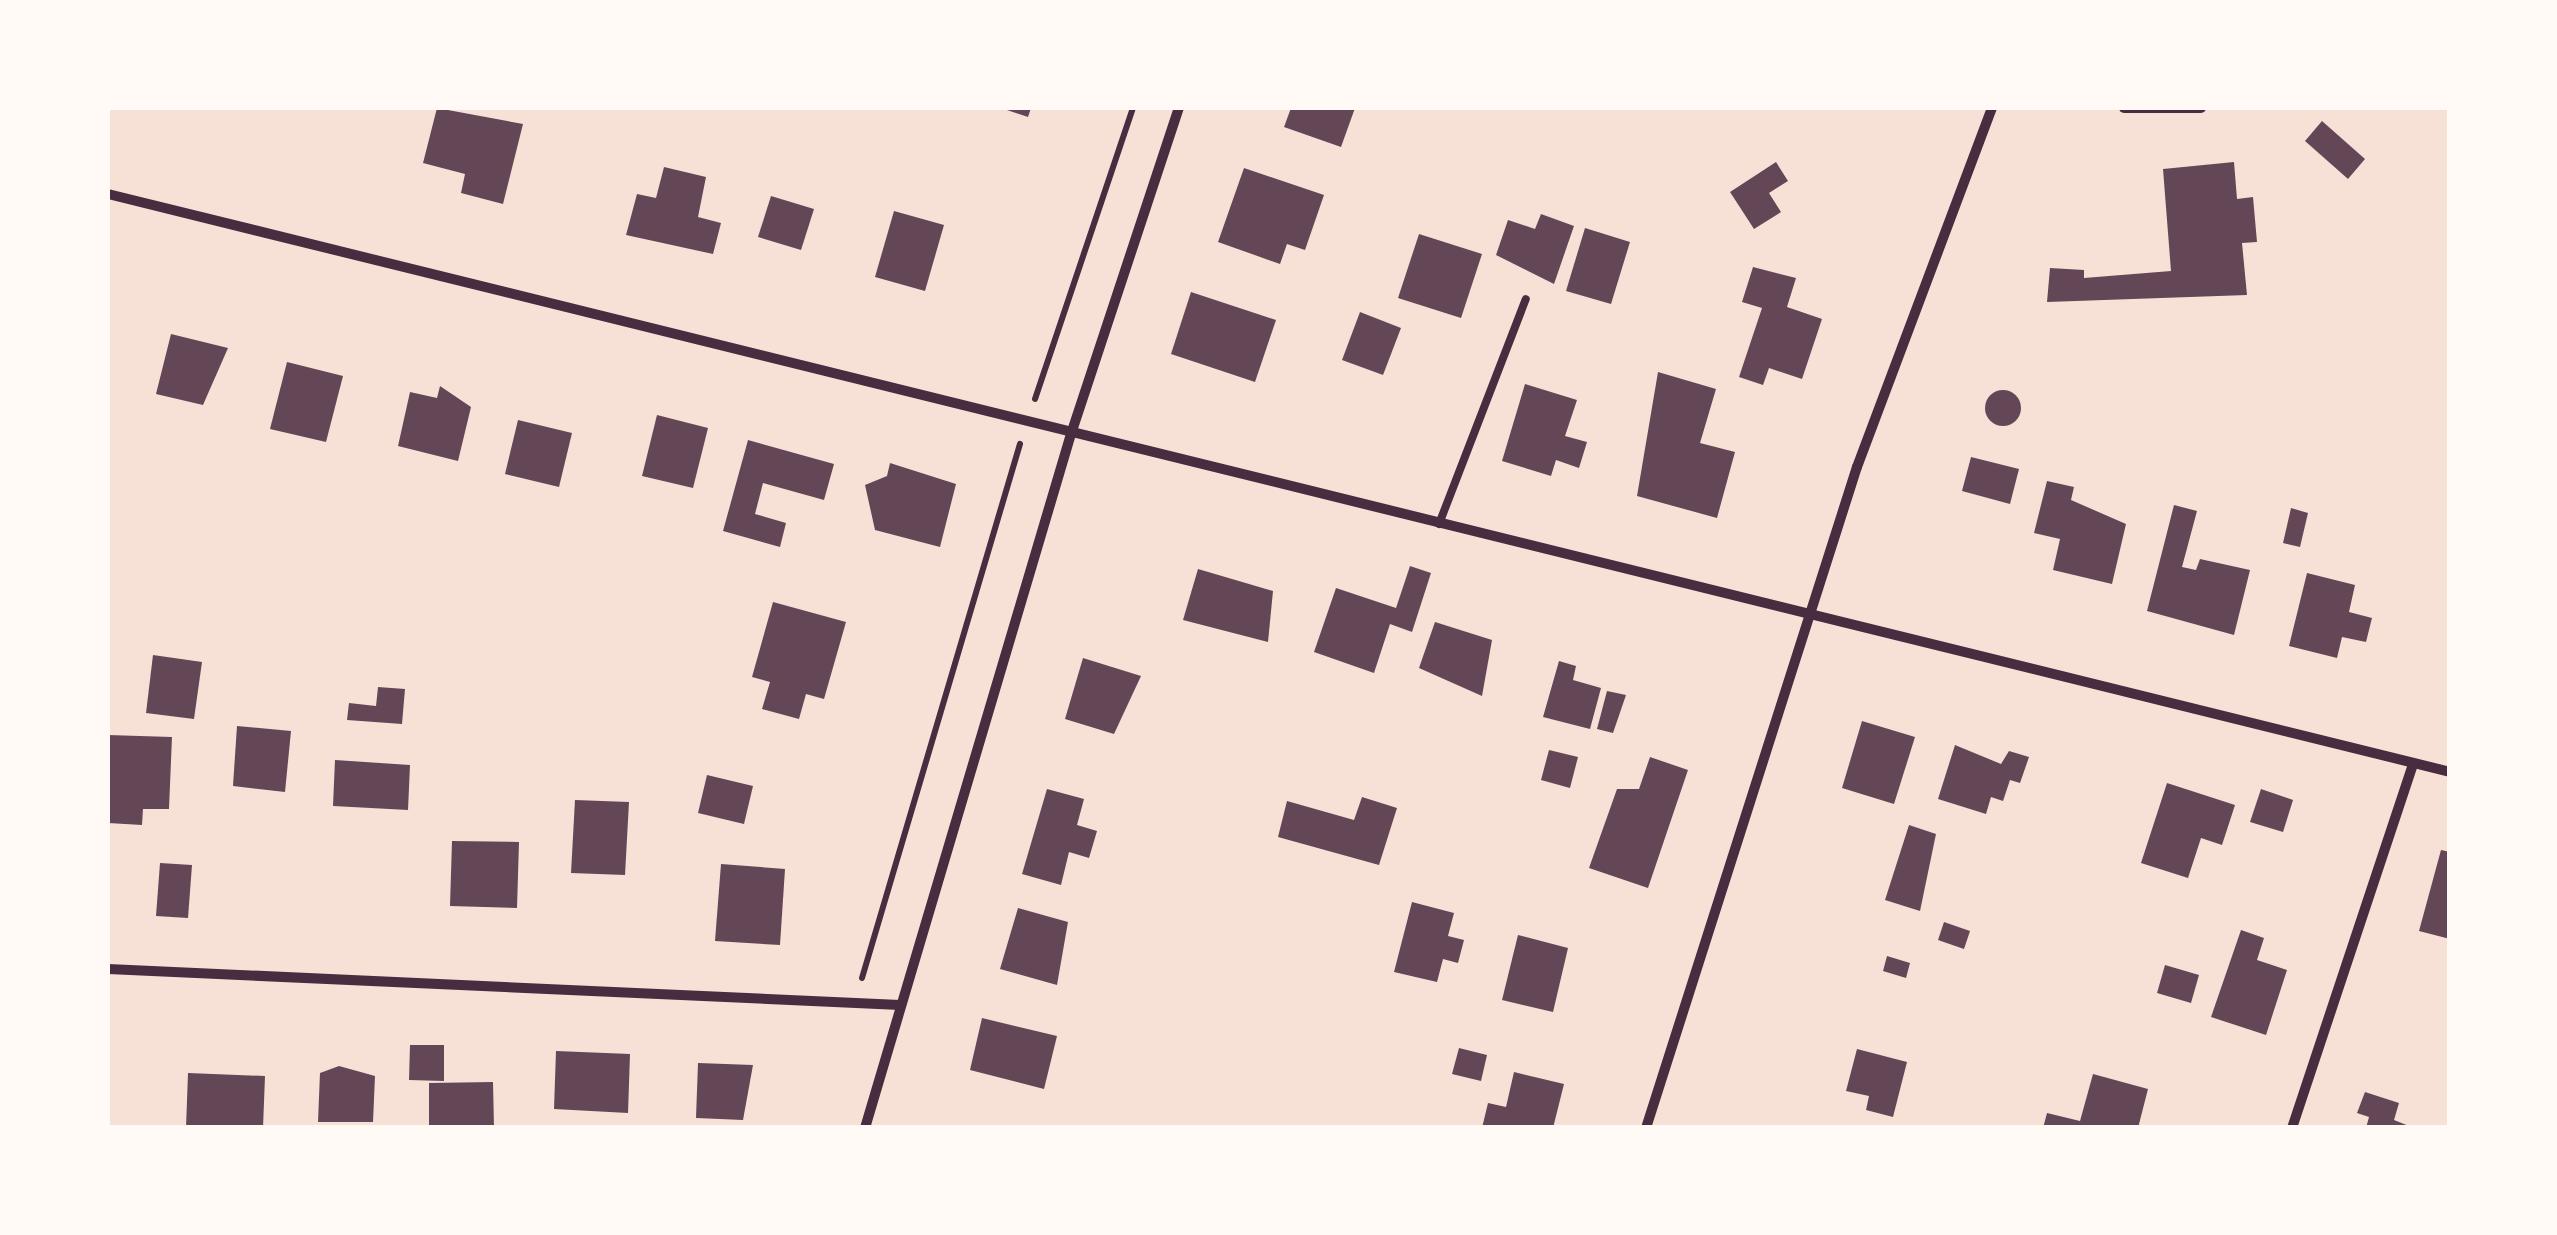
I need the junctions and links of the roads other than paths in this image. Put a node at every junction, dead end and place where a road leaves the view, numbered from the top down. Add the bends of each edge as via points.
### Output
1 (1180, 108) edge
2 (1992, 108) edge
3 (2124, 108) edge
4 (2201, 108) edge
5 (108, 194) edge
6 (1526, 298) dead end
7 (1072, 434) junction
8 (1438, 524) junction
9 (1816, 618) junction
10 (2412, 764) junction
11 (2450, 772) edge
12 (108, 969) edge
13 (900, 1006) junction
14 (865, 1128) edge
15 (1646, 1128) edge
16 (2292, 1128) edge

1 - 7 street
2 - 9 street via 1857,466
3 - 4 street
5 - 7 street
6 - 8 lane
7 - 8 street
7 - 13 street
8 - 9 street
9 - 10 street
9 - 15 street
10 - 11 street
10 - 16 street
12 - 13 street
13 - 14 street

